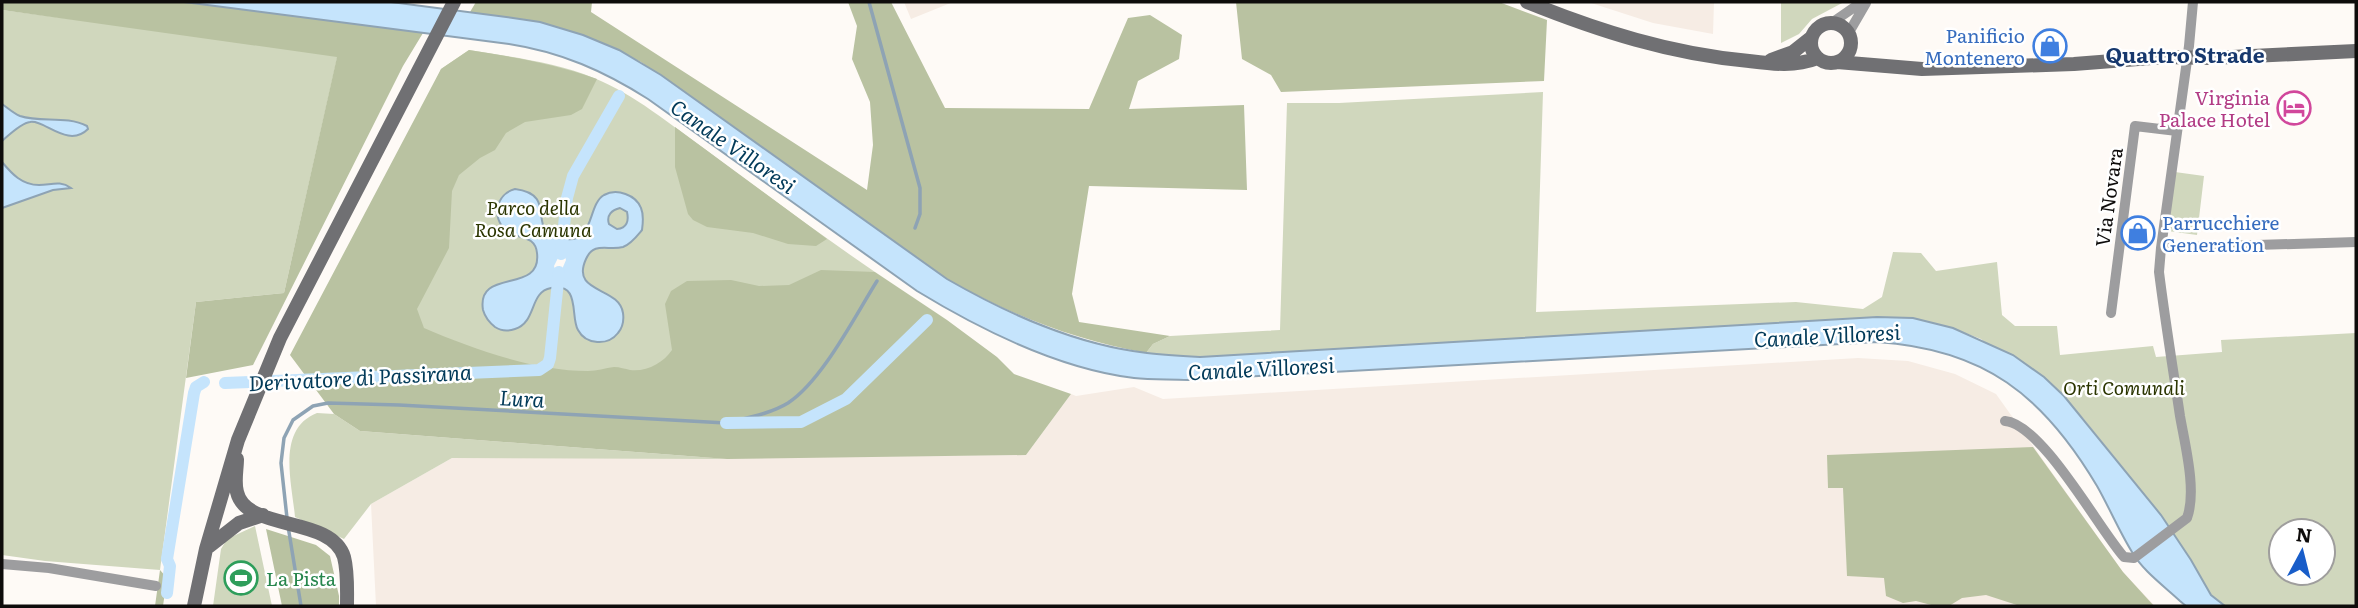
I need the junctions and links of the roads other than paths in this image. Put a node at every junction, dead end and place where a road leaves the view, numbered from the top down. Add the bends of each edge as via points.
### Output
1 (454, 2) edge
2 (1527, 2) edge
3 (1864, 2) edge
4 (2193, 2) edge
5 (1830, 24) junction
6 (1812, 37) junction
7 (1849, 37) junction
8 (2356, 51) edge
9 (2187, 56) junction
10 (1818, 58) junction
11 (1759, 62) junction
12 (1837, 62) junction
13 (1892, 67) junction
14 (2177, 131) junction
15 (2356, 242) edge
16 (2161, 248) junction
17 (2111, 313) dead end
18 (2005, 421) dead end
19 (238, 440) junction
20 (263, 516) junction
21 (206, 549) junction
22 (2, 564) edge
23 (156, 586) dead end
24 (194, 606) edge
25 (347, 606) edge

1 - 19 street via 280,338
2 - 11 street via 1581,24 1668,49
3 - 5 street
3 - 7 street
4 - 9 street
5 - 6 street
5 - 7 street via 1841,26
6 - 10 street
6 - 11 street via 1793,52
7 - 12 street via 1848,54
7 - 13 street via 1862,53
8 - 9 street
9 - 13 street via 2018,66
9 - 14 street
10 - 11 street via 1787,65
10 - 12 street
12 - 13 street
14 - 16 street
14 - 17 street, Via Novara via 2135,126
15 - 16 street
16 - 18 street via 2159,272 2190,492 2189,512 2181,524 2134,558 2122,556 2083,498 2024,428
19 - 20 street via 237,491 243,505
19 - 21 street
20 - 21 street via 239,523
20 - 25 street via 335,540 344,556
21 - 24 street
22 - 23 street

